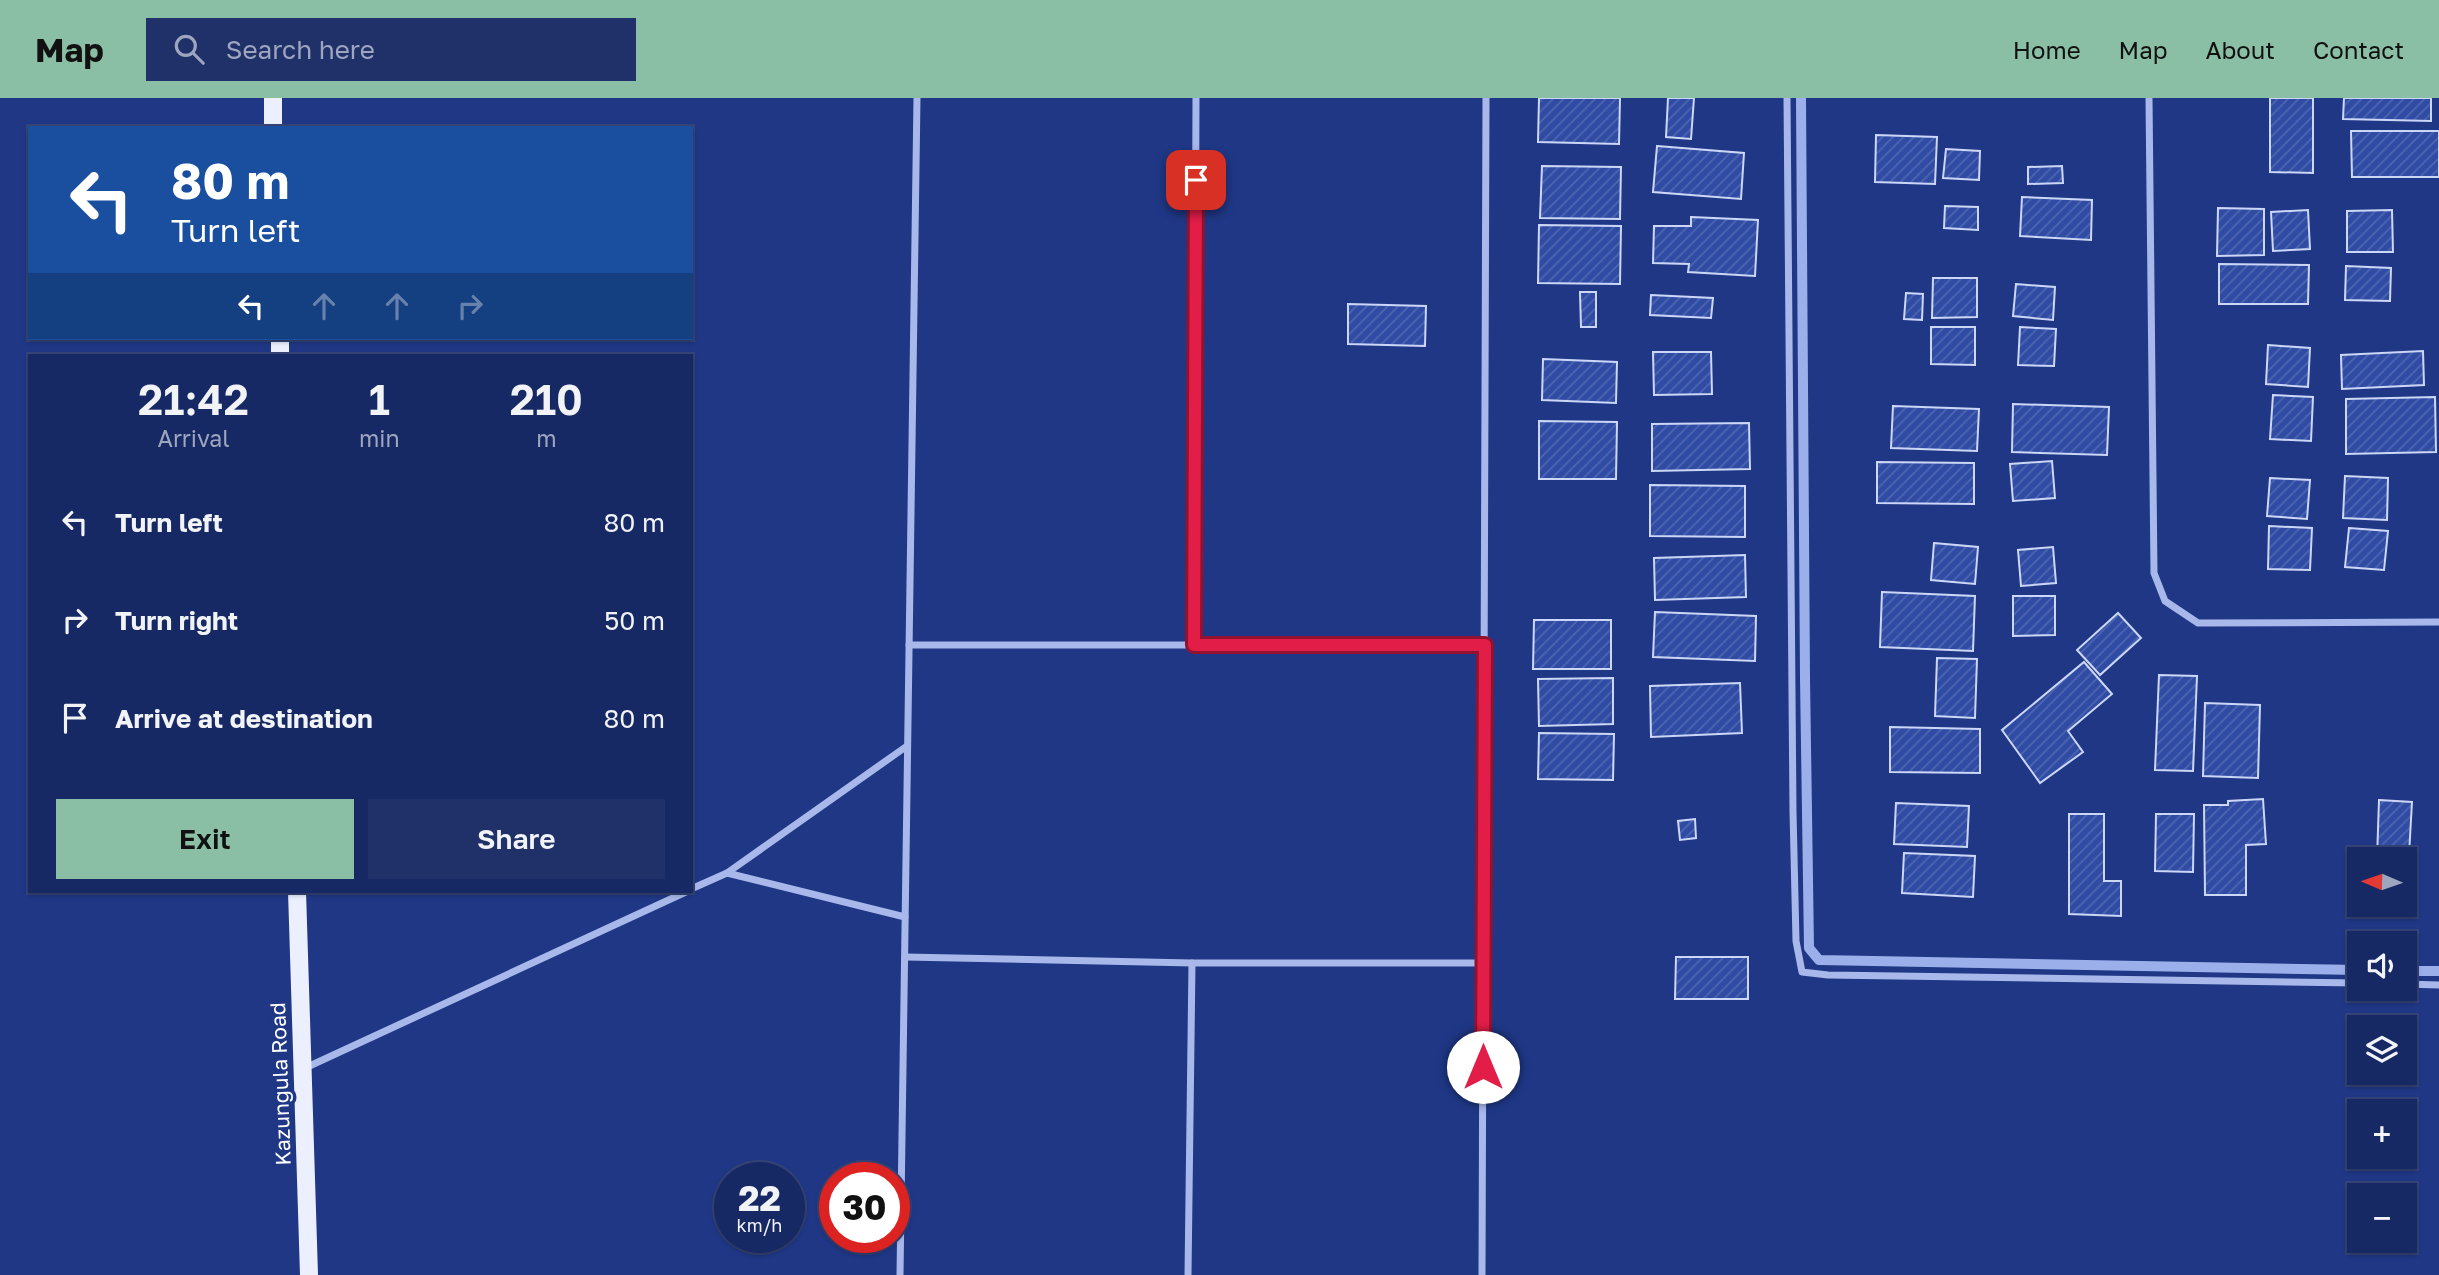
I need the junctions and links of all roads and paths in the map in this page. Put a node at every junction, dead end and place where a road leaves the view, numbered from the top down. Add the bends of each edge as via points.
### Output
1 (272, 98) edge
2 (917, 98) edge
3 (1196, 98) edge
4 (1486, 98) edge
5 (1787, 98) edge
6 (2149, 98) edge
7 (273, 126) edge
8 (2439, 622) edge
9 (909, 645) junction
10 (1194, 645) junction
11 (1485, 645) junction
12 (907, 747) junction
13 (727, 873) junction
14 (693, 889) edge
15 (297, 893) edge
16 (683, 893) edge
17 (905, 917) junction
18 (905, 957) junction
19 (1192, 963) junction
20 (1483, 963) junction
21 (2347, 983) edge
22 (2417, 984) edge
23 (2439, 985) edge
24 (302, 1069) junction
25 (309, 1275) edge
26 (901, 1275) edge
27 (1188, 1275) edge
28 (1482, 1275) edge

1 - 7 main road
2 - 9 street
3 - 10 street
4 - 11 street
5 - 21 street via 1793,811 1796,941 1802,972
6 - 8 street via 2154,573 2165,601 2198,623
9 - 10 street
9 - 12 street
10 - 11 street
11 - 20 street
12 - 13 street
12 - 17 street
13 - 14 street
13 - 17 street
15 - 24 main road, Kazungula Road
16 - 24 street
17 - 18 street
18 - 19 street
18 - 26 street
19 - 20 street
19 - 27 street
20 - 28 street
22 - 23 street
24 - 25 main road, Kazungula Road

